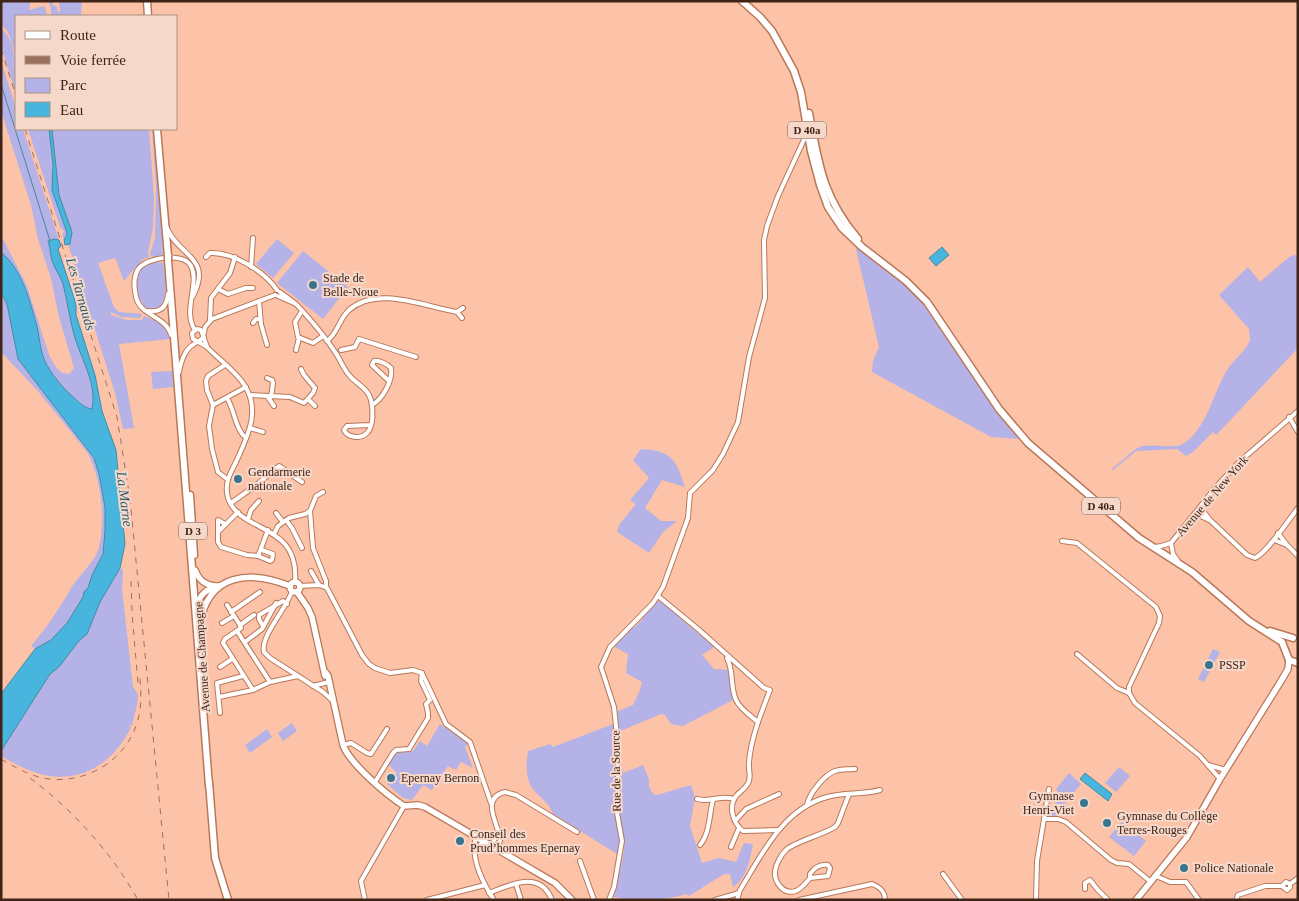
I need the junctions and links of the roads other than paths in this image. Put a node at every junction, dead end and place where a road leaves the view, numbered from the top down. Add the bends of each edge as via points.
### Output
1 (147, 1) edge
2 (742, 1) edge
3 (749, 1) edge
4 (148, 15) edge
5 (157, 130) edge
6 (809, 132) junction
7 (165, 220) junction
8 (253, 238) dead end
9 (206, 257) dead end
10 (235, 257) junction
11 (251, 267) junction
12 (170, 279) junction
13 (253, 288) dead end
14 (218, 289) junction
15 (278, 293) junction
16 (191, 298) junction
17 (259, 301) junction
18 (141, 306) junction
19 (463, 308) dead end
20 (302, 312) junction
21 (457, 312) junction
22 (462, 318) dead end
23 (260, 319) junction
24 (210, 320) junction
25 (253, 323) dead end
26 (195, 330) junction
27 (204, 335) junction
28 (323, 336) junction
29 (299, 338) junction
30 (327, 341) junction
31 (198, 342) junction
32 (267, 345) dead end
33 (175, 347) junction
34 (207, 347) junction
35 (296, 350) dead end
36 (341, 350) dead end
37 (416, 357) dead end
38 (225, 365) junction
39 (301, 369) dead end
40 (268, 378) dead end
41 (178, 380) junction
42 (389, 381) junction
43 (246, 387) junction
44 (250, 395) junction
45 (269, 396) junction
46 (227, 398) junction
47 (308, 399) junction
48 (212, 405) junction
49 (372, 405) junction
50 (274, 406) dead end
51 (315, 406) dead end
52 (1298, 410) edge
53 (180, 412) junction
54 (1289, 418) junction
55 (370, 425) junction
56 (250, 428) junction
57 (263, 432) dead end
58 (1298, 432) edge
59 (246, 438) junction
60 (227, 479) junction
61 (302, 482) dead end
62 (323, 492) dead end
63 (259, 501) dead end
64 (231, 503) junction
65 (1200, 507) junction
66 (1298, 508) edge
67 (310, 511) junction
68 (238, 512) junction
69 (1195, 513) junction
70 (276, 514) dead end
71 (248, 519) junction
72 (1210, 520) junction
73 (284, 521) junction
74 (225, 524) junction
75 (268, 530) junction
76 (1278, 533) junction
77 (218, 534) junction
78 (274, 534) junction
79 (1274, 540) junction
80 (1062, 541) dead end
81 (1171, 543) junction
82 (1286, 545) junction
83 (1149, 546) junction
84 (302, 548) dead end
85 (262, 550) junction
86 (258, 556) junction
87 (1298, 556) edge
88 (1183, 566) junction
89 (195, 570) junction
90 (310, 571) dead end
91 (192, 578) junction
92 (319, 585) junction
93 (221, 586) junction
94 (326, 587) junction
95 (294, 588) junction
96 (197, 589) junction
97 (214, 592) junction
98 (260, 592) dead end
99 (203, 593) junction
100 (658, 596) junction
101 (198, 600) junction
102 (276, 603) junction
103 (287, 604) junction
104 (227, 605) dead end
105 (233, 614) junction
106 (254, 615) dead end
107 (198, 622) junction
108 (222, 624) dead end
109 (240, 625) junction
110 (264, 626) junction
111 (1262, 629) junction
112 (237, 631) junction
113 (1295, 638) edge
114 (245, 642) junction
115 (1285, 647) junction
116 (1076, 654) dead end
117 (726, 655) junction
118 (232, 659) junction
119 (1289, 660) junction
120 (1297, 663) edge
121 (220, 667) dead end
122 (422, 673) junction
123 (244, 676) junction
124 (298, 676) junction
125 (1281, 681) junction
126 (270, 682) junction
127 (328, 684) junction
128 (313, 686) junction
129 (253, 690) junction
130 (323, 692) junction
131 (1129, 693) junction
132 (219, 698) junction
133 (333, 701) junction
134 (220, 713) dead end
135 (758, 722) junction
136 (387, 729) dead end
137 (343, 745) junction
138 (1206, 764) junction
139 (855, 769) dead end
140 (1226, 770) junction
141 (1220, 779) junction
142 (375, 782) junction
143 (1049, 788) dead end
144 (880, 790) dead end
145 (779, 794) dead end
146 (849, 794) junction
147 (697, 799) dead end
148 (734, 799) junction
149 (713, 800) junction
150 (491, 803) junction
151 (808, 805) junction
152 (404, 806) junction
153 (1045, 819) junction
154 (735, 821) junction
155 (739, 828) junction
156 (778, 830) junction
157 (577, 832) dead end
158 (476, 837) junction
159 (484, 842) junction
160 (700, 845) dead end
161 (494, 847) junction
162 (731, 847) dead end
163 (475, 854) junction
164 (580, 860) dead end
165 (943, 874) dead end
166 (1156, 876) junction
167 (810, 878) junction
168 (1298, 878) edge
169 (1150, 882) junction
170 (516, 884) junction
171 (485, 885) junction
172 (1085, 889) dead end
173 (795, 891) junction
174 (490, 893) junction
175 (739, 894) junction
176 (807, 899) edge
177 (228, 900) edge
178 (365, 900) edge
179 (427, 900) edge
180 (494, 900) edge
181 (521, 900) edge
182 (552, 900) edge
183 (572, 900) edge
184 (594, 900) edge
185 (609, 900) edge
186 (715, 900) edge
187 (737, 900) edge
188 (798, 900) edge
189 (884, 900) edge
190 (962, 900) edge
191 (1036, 900) edge
192 (1108, 900) edge
193 (1136, 900) edge
194 (1199, 900) edge
195 (1236, 900) edge

1 - 4 main road
2 - 6 main road, D 40a via 764,22 787,57 801,92
3 - 6 main road, D 40a via 772,26 786,48 802,86
5 - 7 main road, D 3
6 - 83 main road, D 40a via 820,185 838,223 927,302 1020,435
6 - 100 street, Rue de la Source via 767,226 764,240 766,290 749,357 738,422 712,470 691,490 688,518
7 - 12 main road, D 3
7 - 16 street via 171,236 197,264 195,291
8 - 11 street
9 - 10 street via 210,253
10 - 11 street
10 - 14 street via 230,273
11 - 15 street
12 - 18 street via 163,307 154,311
12 - 33 main road, D 3
13 - 14 street via 228,294
14 - 24 street via 211,298
15 - 17 street
15 - 20 street via 296,304
16 - 18 street via 193,271 189,263 179,258 156,259 136,272 135,296
16 - 26 street via 190,314
17 - 23 street
17 - 24 street
18 - 33 street via 166,324
19 - 21 street
20 - 28 street
20 - 29 street via 295,322
21 - 22 street
21 - 30 street via 405,300 368,301 347,312 335,335
23 - 25 street
23 - 32 street
24 - 27 street
26 - 27 street
26 - 31 street via 192,337
27 - 31 street
27 - 34 street
28 - 29 street via 313,343
28 - 30 street
29 - 35 street
30 - 49 street via 349,376 368,392
31 - 34 street
31 - 41 street via 184,354
33 - 41 main road, D 3
34 - 38 street
36 - 37 street via 355,347 359,339
38 - 43 street
38 - 48 street via 206,379
39 - 47 street via 315,388
40 - 45 street via 274,383
41 - 53 main road, D 3
42 - 42 street via 391,368 374,361 374,368
42 - 49 street via 383,395
43 - 44 street
43 - 46 street
44 - 45 street
44 - 56 street via 253,410
45 - 47 street via 290,397 302,403
45 - 50 street
46 - 48 street
46 - 59 street via 235,413 238,429
47 - 51 street
48 - 60 street via 211,445 218,472
49 - 55 street
52 - 54 street, Avenue de New York
53 - 89 main road, Avenue de Champagne / D 3
53 - 91 main road, D 3
54 - 58 street
54 - 65 street, Avenue de New York via 1242,458
55 - 55 street via 367,433 362,435 349,436 344,430 350,425
56 - 57 street
56 - 59 street
59 - 60 street
60 - 64 street
61 - 64 street via 279,466
62 - 67 street via 316,496
63 - 71 street
64 - 68 street
65 - 69 street, Avenue de New York
65 - 72 street
66 - 76 street
67 - 73 street
67 - 94 street via 313,548
68 - 71 street
68 - 74 street
69 - 72 street
69 - 81 street, Avenue de New York
70 - 73 street
71 - 75 street
72 - 79 street via 1247,555 1255,558
73 - 78 street
73 - 84 street via 292,528
74 - 77 street
74 - 77 street via 217,521
75 - 78 street
75 - 85 street
76 - 79 street
76 - 82 street
77 - 86 street via 221,547 247,556
78 - 95 street via 284,542 292,556
79 - 82 street
80 - 131 street via 1077,542 1159,612 1159,623
81 - 83 street
81 - 88 street via 1173,554
82 - 87 street
83 - 88 main road, D 40a
85 - 86 street
85 - 86 street via 273,554 272,560
88 - 111 main road, D 40a
89 - 93 street via 205,584
89 - 96 main road, Avenue de Champagne / D 3
90 - 92 street
91 - 96 street
91 - 107 main road, D 3
92 - 94 street
92 - 95 street
93 - 95 street via 253,576
93 - 97 street
93 - 99 street
94 - 122 street via 369,664 390,673 413,670
95 - 103 street
95 - 127 street via 312,615
96 - 99 street
96 - 101 main road, Avenue de Champagne / D 3
97 - 99 street
97 - 107 street
98 - 105 street
99 - 101 street
100 - 117 street
100 - 185 street, Rue de la Source via 610,647 601,667 614,707 618,745 616,807 622,845
101 - 107 main road, Avenue de Champagne / D 3
102 - 103 street via 283,601
102 - 110 street
102 - 110 street via 259,615
103 - 124 street via 267,637 264,650
104 - 105 street
105 - 108 street
105 - 109 street
106 - 109 street
107 - 177 main road, D 3 via 215,858
109 - 112 street
110 - 114 street
111 - 113 main road, D 40a
111 - 115 main road, D 40a
112 - 114 street
112 - 118 street via 224,643
113 - 115 main road
114 - 126 street
115 - 119 main road
116 - 131 street via 1116,688
117 - 135 street via 732,671 735,700
117 - 135 street via 770,690
118 - 121 street
118 - 123 street
119 - 120 main road
119 - 125 street
120 - 125 street
122 - 142 street via 421,681 430,700 426,704 428,718 409,749 396,750
122 - 150 street via 446,724 470,742
123 - 129 street
123 - 132 street via 217,683
124 - 126 street
124 - 128 street
125 - 140 street
126 - 129 street
127 - 128 street
127 - 130 street
127 - 133 street
128 - 130 street
129 - 132 street
130 - 133 street
131 - 138 street via 1135,702
132 - 134 street
133 - 137 street
135 - 148 street via 749,761 749,782
136 - 137 street via 371,754 350,743
137 - 142 street via 356,766
138 - 140 street
138 - 141 street
139 - 151 street via 832,772 812,793
140 - 141 street
141 - 166 street via 1187,837
142 - 152 street
143 - 153 street
144 - 146 street
145 - 154 street via 746,809
146 - 151 street via 827,796
146 - 173 street via 835,828 786,849 779,859 775,874 779,885 787,891
147 - 149 street
148 - 149 street
148 - 154 street via 732,814
149 - 160 street
150 - 157 street via 498,794 510,792
150 - 161 street via 500,839
151 - 156 street
152 - 158 street via 425,807
152 - 178 street via 361,881
153 - 169 street via 1066,822 1111,860 1129,864
153 - 191 street via 1036,861
154 - 155 street
155 - 156 street via 748,832
155 - 162 street
156 - 175 street
158 - 159 street
158 - 163 street
159 - 161 street
159 - 163 street
161 - 183 street via 555,883
163 - 171 street
164 - 184 street
165 - 190 street
166 - 169 street
166 - 194 street via 1170,882 1186,882
167 - 167 street via 828,876 830,868 828,865 815,868
167 - 173 street
168 - 195 street via 1290,884 1265,886 1238,895
169 - 193 street
170 - 174 street
170 - 181 street
170 - 182 street via 538,883 546,888
171 - 174 street
171 - 179 street
172 - 192 street via 1090,880
173 - 188 street
174 - 180 street
175 - 186 street
175 - 187 street
176 - 188 street
176 - 189 street via 872,884 883,892

